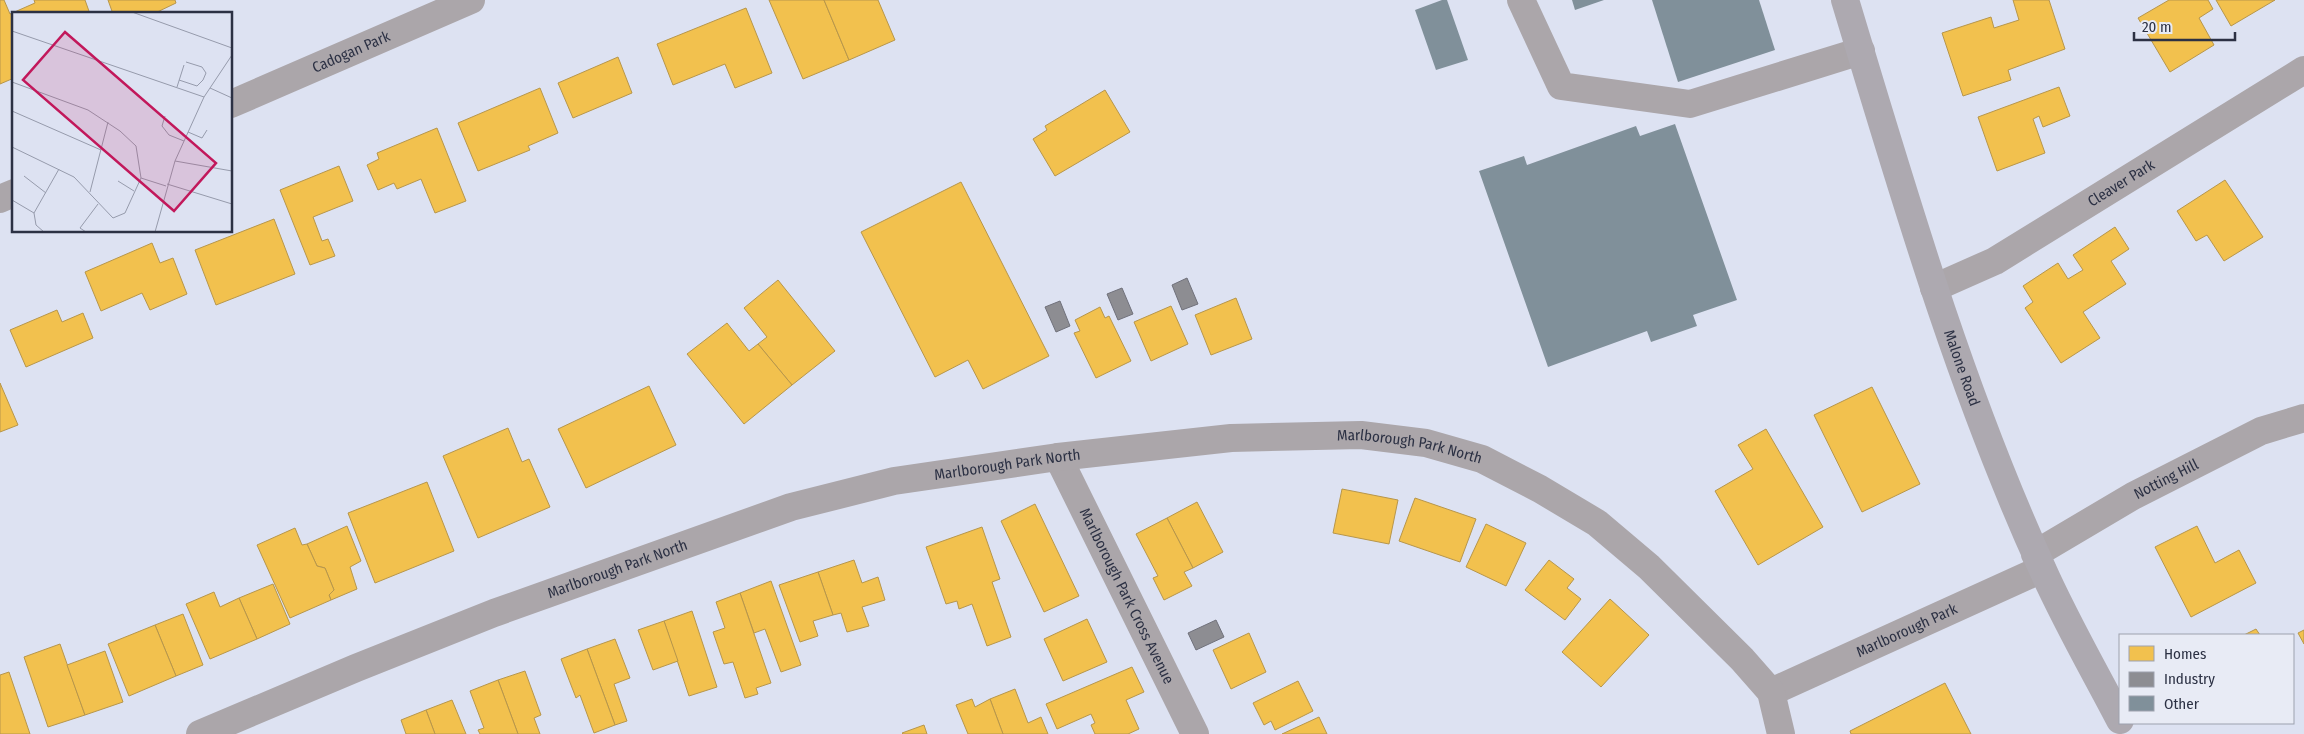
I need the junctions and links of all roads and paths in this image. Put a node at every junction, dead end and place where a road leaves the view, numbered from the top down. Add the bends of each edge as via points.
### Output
1 (471, 0) edge
2 (1521, 0) edge
3 (1845, 0) edge
4 (1860, 50) junction
5 (2304, 70) edge
6 (232, 104) edge
7 (12, 194) edge
8 (0, 199) edge
9 (1934, 288) junction
10 (2304, 418) edge
11 (1058, 457) junction
12 (2039, 562) junction
13 (1771, 692) junction
14 (2119, 717) edge
15 (200, 734) edge
16 (1195, 734) edge
17 (1781, 734) edge

1 - 6 street, Cadogan Park
2 - 4 street via 1560,86 1607,93 1690,104
3 - 4 main road, Malone Road
4 - 9 main road, Malone Road
5 - 9 street, Cleaver Park via 1996,261
7 - 8 street
9 - 12 main road, Malone Road via 1982,423
10 - 12 street, Notting Hill via 2252,435 2133,496
11 - 13 street, Marlborough Park North via 1231,438 1361,435 1426,443 1482,459 1597,523 1742,658
11 - 15 street, Marlborough Park North via 894,480 792,507 494,613
11 - 16 street, Marlborough Park Cross Avenue
12 - 13 street, Marlborough Park
12 - 14 main road, Malone Road
13 - 17 street

